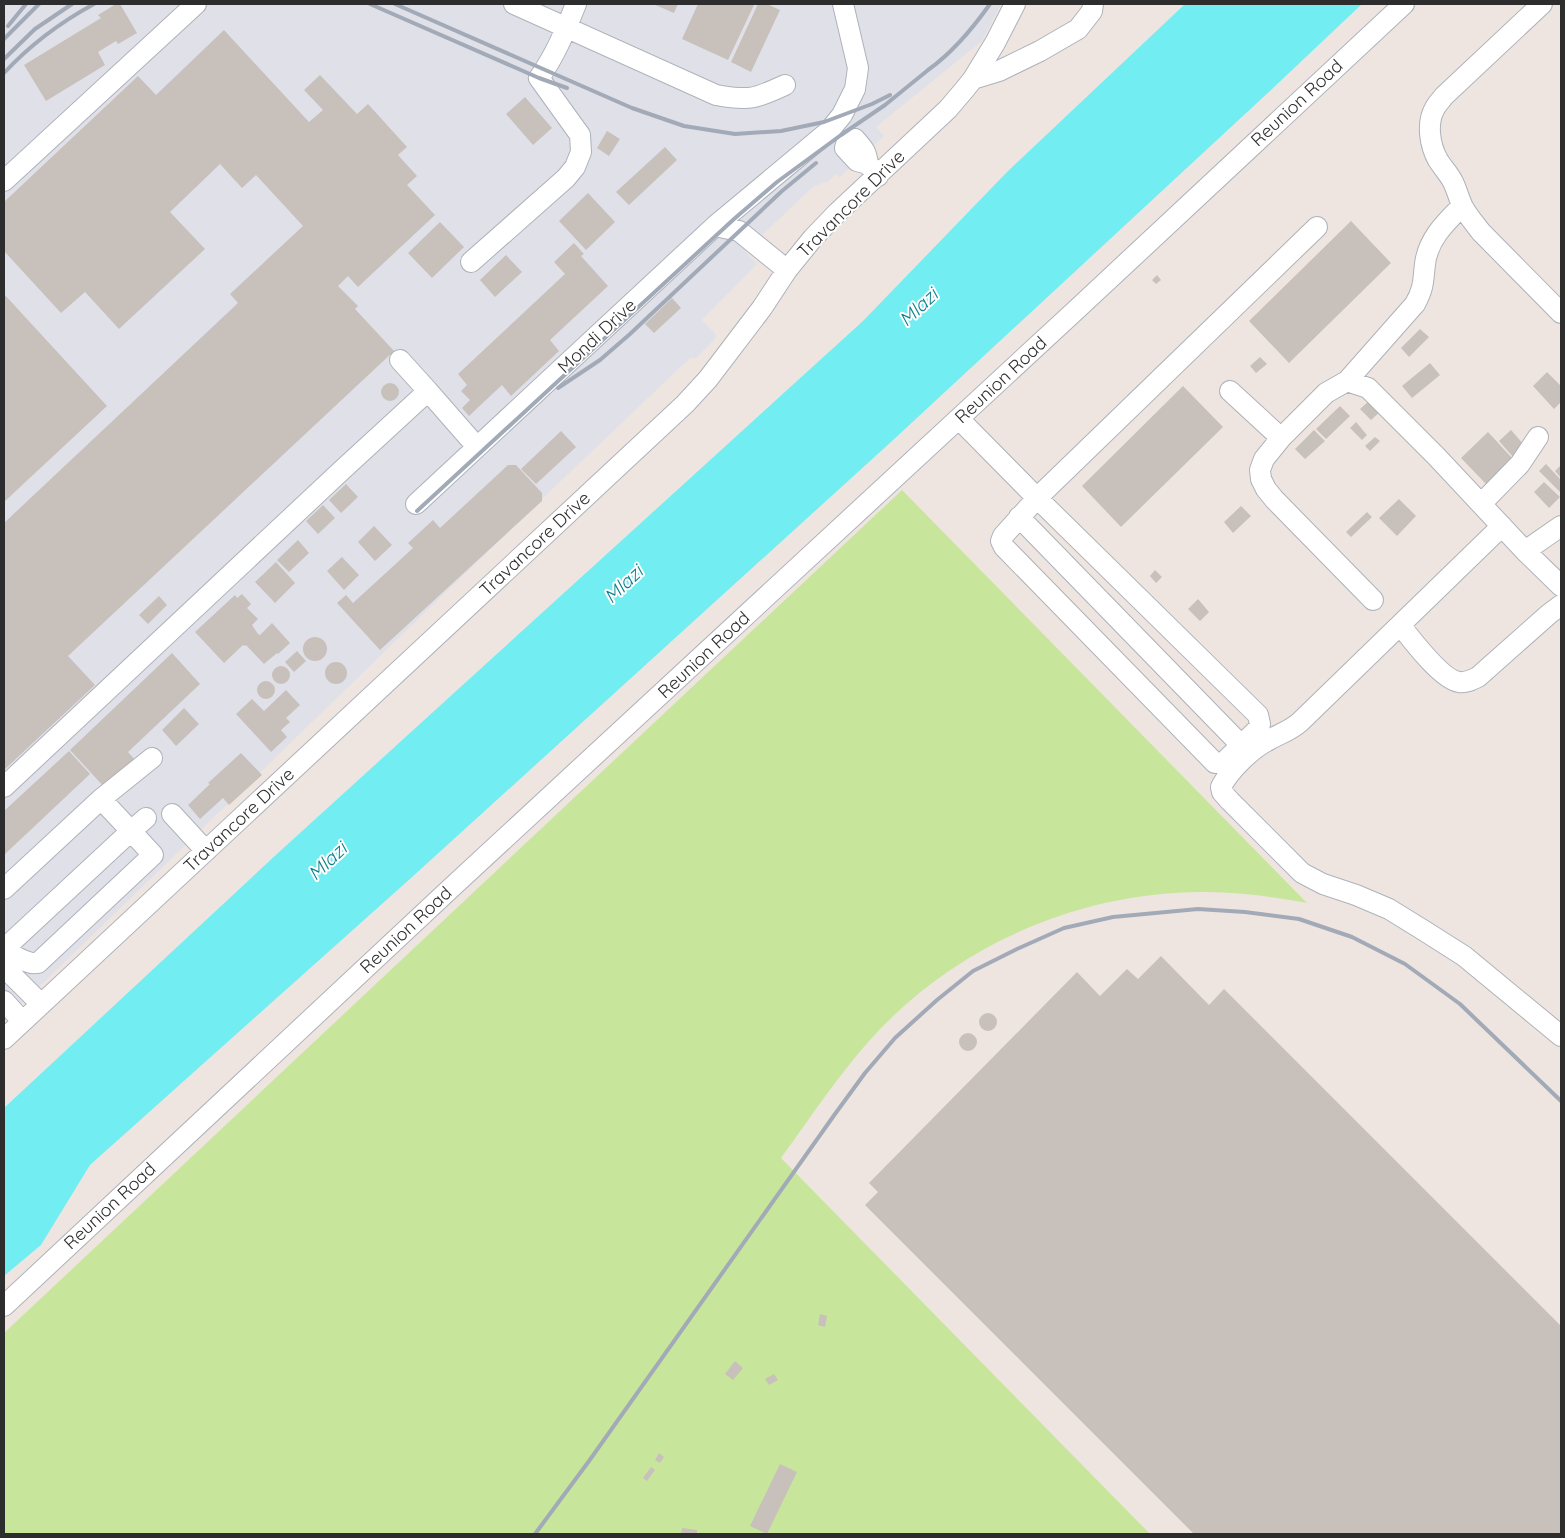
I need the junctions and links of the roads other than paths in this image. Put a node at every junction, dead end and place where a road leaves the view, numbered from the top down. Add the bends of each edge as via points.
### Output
1 (196, 4) edge
2 (514, 4) edge
3 (576, 4) edge
4 (843, 4) edge
5 (1014, 4) edge
6 (1093, 4) edge
7 (1404, 4) edge
8 (1542, 4) edge
9 (566, 28) junction
10 (973, 79) junction
11 (785, 85) dead end
12 (833, 126) junction
13 (873, 170) junction
14 (4, 181) edge
15 (1462, 206) junction
16 (715, 226) junction
17 (1317, 227) dead end
18 (471, 262) dead end
19 (787, 270) junction
20 (1561, 313) edge
21 (400, 360) dead end
22 (1348, 381) junction
23 (428, 391) junction
24 (1230, 391) dead end
25 (960, 419) junction
26 (1538, 437) dead end
27 (1281, 438) junction
28 (476, 447) junction
29 (1037, 498) junction
30 (416, 504) dead end
31 (1481, 504) junction
32 (1019, 517) junction
33 (1502, 526) junction
34 (1561, 526) edge
35 (1525, 551) junction
36 (1561, 586) edge
37 (1374, 600) dead end
38 (1561, 605) edge
39 (1149, 608) junction
40 (1400, 626) junction
41 (1128, 628) junction
42 (1106, 650) junction
43 (1241, 746) junction
44 (152, 758) dead end
45 (4, 787) edge
46 (101, 799) junction
47 (172, 814) dead end
48 (146, 818) dead end
49 (131, 831) junction
50 (206, 851) junction
51 (4, 889) edge
52 (4, 949) edge
53 (4, 967) edge
54 (4, 1001) edge
55 (41, 1004) junction
56 (22, 1022) junction
57 (1561, 1036) edge
58 (4, 1039) edge
59 (4, 1306) edge

1 - 14 street
2 - 9 street
3 - 9 street
4 - 12 street, Mondi Drive via 858,68 855,89 842,116
5 - 10 street, Travancore Drive
6 - 10 street via 1092,11 1078,29 999,71
7 - 25 street, Reunion Road
8 - 15 street via 1434,109 1430,132 1432,146 1458,191
9 - 11 street via 716,95 752,98
9 - 18 street via 539,78 580,135 581,152 575,167
10 - 13 street, Travancore Drive via 948,109
12 - 13 street via 847,141 845,148 857,161
12 - 16 street, Mondi Drive
13 - 19 street, Travancore Drive
15 - 20 street via 1481,232
15 - 22 street via 1433,238 1425,264 1422,292 1415,304
16 - 19 street via 739,231
16 - 28 street, Mondi Drive
17 - 29 street
19 - 50 street, Travancore Drive via 708,379 685,404
21 - 23 street
22 - 27 street via 1326,394
22 - 31 street via 1368,388
23 - 28 street
23 - 45 street
24 - 27 street
25 - 29 street
25 - 59 street, Reunion Road
26 - 31 street via 1520,464
27 - 37 street via 1264,459 1260,470 1266,489
28 - 30 street, Mondi Drive
29 - 32 street
29 - 39 street
31 - 33 street
32 - 41 street
32 - 42 street via 1001,538 1004,547
33 - 35 street
33 - 40 street
34 - 35 street
35 - 36 street
38 - 40 street via 1470,681 1450,679 1441,672
39 - 41 street
39 - 43 street via 1258,715 1259,728
40 - 57 street via 1300,722 1256,748 1224,781 1222,792 1302,873 1388,909 1423,930 1464,956
41 - 42 street
41 - 43 street
42 - 43 street via 1215,763 1223,763
44 - 46 street
46 - 49 street
46 - 51 street
47 - 50 street
48 - 49 street
49 - 52 street
49 - 52 street via 160,848 38,963 28,962
50 - 55 street, Travancore Drive
53 - 55 street
54 - 56 street
55 - 56 street, Travancore Drive
56 - 58 street, Travancore Drive

